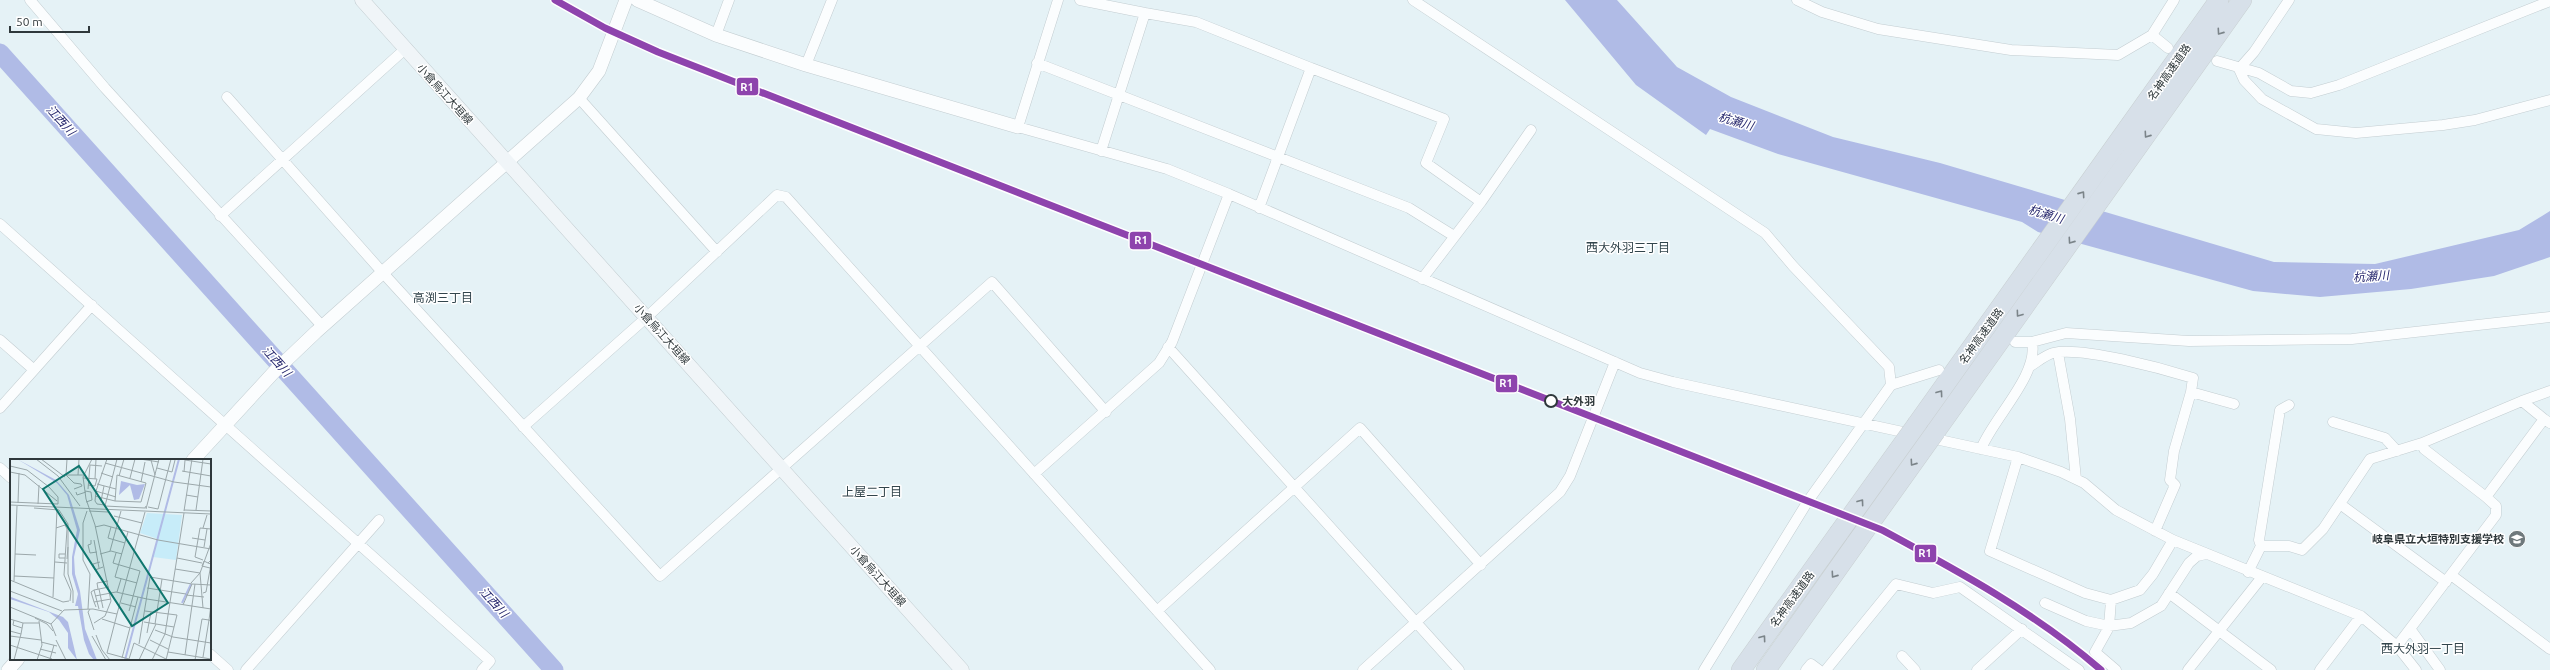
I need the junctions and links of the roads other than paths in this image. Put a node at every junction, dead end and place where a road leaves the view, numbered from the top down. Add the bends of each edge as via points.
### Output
1 (30, 0) edge
2 (362, 0) edge
3 (626, 0) edge
4 (637, 0) edge
5 (729, 0) edge
6 (832, 0) edge
7 (1058, 0) edge
8 (1080, 0) edge
9 (1413, 0) edge
10 (1797, 0) edge
11 (2219, 0) edge
12 (2242, 0) edge
13 (2289, 0) edge
14 (2550, 1) edge
15 (2168, 2) edge
16 (1145, 13) junction
17 (716, 35) junction
18 (2152, 35) junction
19 (2168, 48) dead end
20 (404, 50) junction
21 (2217, 61) dead end
22 (1037, 63) junction
23 (806, 65) junction
24 (1311, 68) junction
25 (2239, 69) junction
26 (1119, 96) junction
27 (227, 97) dead end
28 (579, 98) junction
29 (2550, 100) edge
30 (1018, 127) junction
31 (1531, 130) dead end
32 (1101, 151) junction
33 (1278, 158) junction
34 (284, 160) junction
35 (507, 162) junction
36 (1229, 194) junction
37 (1481, 202) junction
38 (1259, 208) junction
39 (220, 216) junction
40 (0, 224) edge
41 (1454, 236) junction
42 (717, 252) junction
43 (383, 273) junction
44 (2035, 277) junction
45 (1422, 279) junction
46 (92, 305) junction
47 (647, 316) junction
48 (2550, 317) edge
49 (320, 330) junction
50 (0, 340) edge
51 (2015, 342) dead end
52 (2032, 342) junction
53 (919, 346) junction
54 (1168, 347) junction
55 (2058, 353) junction
56 (1615, 362) junction
57 (2029, 367) junction
58 (33, 369) junction
59 (1939, 370) dead end
60 (1891, 385) junction
61 (2550, 391) edge
62 (2191, 392) junction
63 (2522, 402) junction
64 (2234, 404) dead end
65 (2289, 404) dead end
66 (0, 408) edge
67 (1106, 412) junction
68 (2547, 421) edge
69 (2333, 422) dead end
70 (225, 423) junction
71 (1863, 425) junction
72 (523, 427) junction
73 (2422, 443) junction
74 (1981, 449) junction
75 (2397, 450) junction
76 (2018, 457) junction
77 (194, 459) edge
78 (0, 468) edge
79 (782, 469) junction
80 (1034, 474) junction
81 (10, 477) edge
82 (2076, 479) junction
83 (1296, 486) junction
84 (2486, 497) junction
85 (2340, 504) junction
86 (379, 520) dead end
87 (2155, 531) junction
88 (2173, 540) junction
89 (360, 543) junction
90 (2260, 546) junction
91 (2206, 554) junction
92 (1482, 565) junction
93 (2248, 572) junction
94 (2262, 577) junction
95 (2449, 579) junction
96 (2169, 593) junction
97 (2111, 600) junction
98 (2045, 603) dead end
99 (1158, 611) junction
100 (2361, 616) junction
101 (1416, 623) junction
102 (2109, 626) junction
103 (2022, 629) junction
104 (2411, 630) junction
105 (2219, 631) junction
106 (2397, 646) junction
107 (2550, 649) edge
108 (211, 655) edge
109 (1902, 656) dead end
110 (17, 660) edge
111 (8, 670) edge
112 (228, 670) edge
113 (246, 670) edge
114 (482, 670) edge
115 (962, 670) edge
116 (1210, 670) edge
117 (1364, 670) edge
118 (1459, 670) edge
119 (1704, 670) edge
120 (1741, 670) edge
121 (1766, 670) edge
122 (1806, 670) edge
123 (1819, 670) edge
124 (1826, 670) edge
125 (1915, 670) edge
126 (1977, 670) edge
127 (2080, 670) edge
128 (2116, 670) edge
129 (2188, 670) edge
130 (2271, 670) edge
131 (2320, 670) edge
132 (2416, 670) edge
133 (2440, 670) edge

1 - 39 street via 104,88
2 - 20 main road, 小倉烏江大垣線
3 - 28 street via 599,71
4 - 17 street
5 - 17 street
6 - 23 street
7 - 22 street
8 - 16 street
9 - 60 street via 1636,145 1765,233 1888,367
10 - 18 street via 1822,12 1878,29 2011,50 2118,55
44 -> 11 highway, 名神高速道路 via 2152,95
12 -> 44 highway, 名神高速道路 via 2169,104
13 - 25 street via 2254,52
14 - 25 street via 2339,85 2311,93 2291,91 2259,73
15 - 18 street
16 - 24 street via 1196,22
16 - 26 street
17 - 23 street
18 - 19 street
20 - 34 street
20 - 35 main road, 小倉烏江大垣線
21 - 25 street
22 - 26 street
22 - 30 street
23 - 30 street
24 - 33 street
24 - 37 street via 1444,119 1426,163
25 - 29 street via 2244,80 2262,99 2316,130 2356,133 2443,125 2475,120
26 - 32 street
26 - 33 street
27 - 34 street
28 - 35 street
28 - 42 street
30 - 32 street
31 - 37 street
32 - 36 street via 1167,169
33 - 38 street
33 - 41 street via 1409,208
34 - 39 street
34 - 43 street
35 - 43 street
35 - 47 main road, 小倉烏江大垣線
36 - 38 street
36 - 54 street
37 - 41 street
38 - 45 street
39 - 49 street
40 - 46 street
41 - 45 street
42 - 47 street
42 - 53 street via 777,195 786,197
43 - 49 street
43 - 72 street
120 -> 44 highway, 名神高速道路, bridge via 1917,424
44 -> 121 highway, 名神高速道路, bridge via 1936,431
45 - 56 street
46 - 58 street
46 - 70 street
47 - 72 street
47 - 79 main road, 小倉烏江大垣線
48 - 52 street via 2352,339 2189,341 2066,333
49 - 70 street via 274,372
50 - 58 street
51 - 52 street
52 - 57 street via 2034,350
53 - 67 street via 992,282
53 - 79 street
53 - 80 street
54 - 67 street via 1159,363
54 - 83 street
55 - 57 street via 2053,353
55 - 62 street via 2076,353 2157,367 2193,378
55 - 82 street via 2070,419
56 - 71 street via 1640,373 1673,382
56 - 92 street via 1570,476 1560,492
57 - 74 street
58 - 66 street
59 - 60 street
60 - 71 street
61 - 63 street
62 - 64 street
62 - 87 street via 2174,451 2170,480 2175,485
63 - 68 street
63 - 73 street
65 - 90 street via 2280,410
67 - 80 street
68 - 84 street
69 - 75 street via 2385,438
70 - 77 street
70 - 89 street
71 - 74 street
71 - 119 street via 1802,511
72 - 79 street via 660,576
73 - 75 street
73 - 84 street via 2424,449
74 - 76 street
75 - 85 street via 2370,459
76 - 82 street
76 - 97 street via 1990,551 2085,593
78 - 81 street
79 - 115 main road, 小倉烏江大垣線
80 - 99 street
82 - 87 street via 2116,510
83 - 92 street via 1360,428
83 - 99 street
83 - 101 street
84 - 95 street via 2496,506 2496,515
85 - 90 street via 2323,529 2302,550 2288,546
85 - 95 street
86 - 89 street
87 - 88 street
88 - 91 street
88 - 97 street via 2153,574 2140,590
89 - 113 street
89 - 114 street via 490,661
90 - 93 street
91 - 93 street
91 - 96 street via 2197,556 2189,563
92 - 101 street
93 - 94 street
94 - 100 street
94 - 105 street
95 - 104 street
95 - 107 street
96 - 102 street via 2161,606 2131,623
96 - 105 street
97 - 102 street
98 - 102 street via 2086,621
99 - 116 street
100 - 106 street
100 - 131 street
101 - 117 street
101 - 118 street
102 - 128 street via 2095,652
103 - 124 street via 1960,587 1933,593 1896,584
103 - 126 street
103 - 127 street
104 - 106 street
104 - 133 street
105 - 129 street
105 - 130 street
106 - 132 street
108 - 112 street
109 - 125 street
110 - 111 street
122 - 123 street via 1811,664

